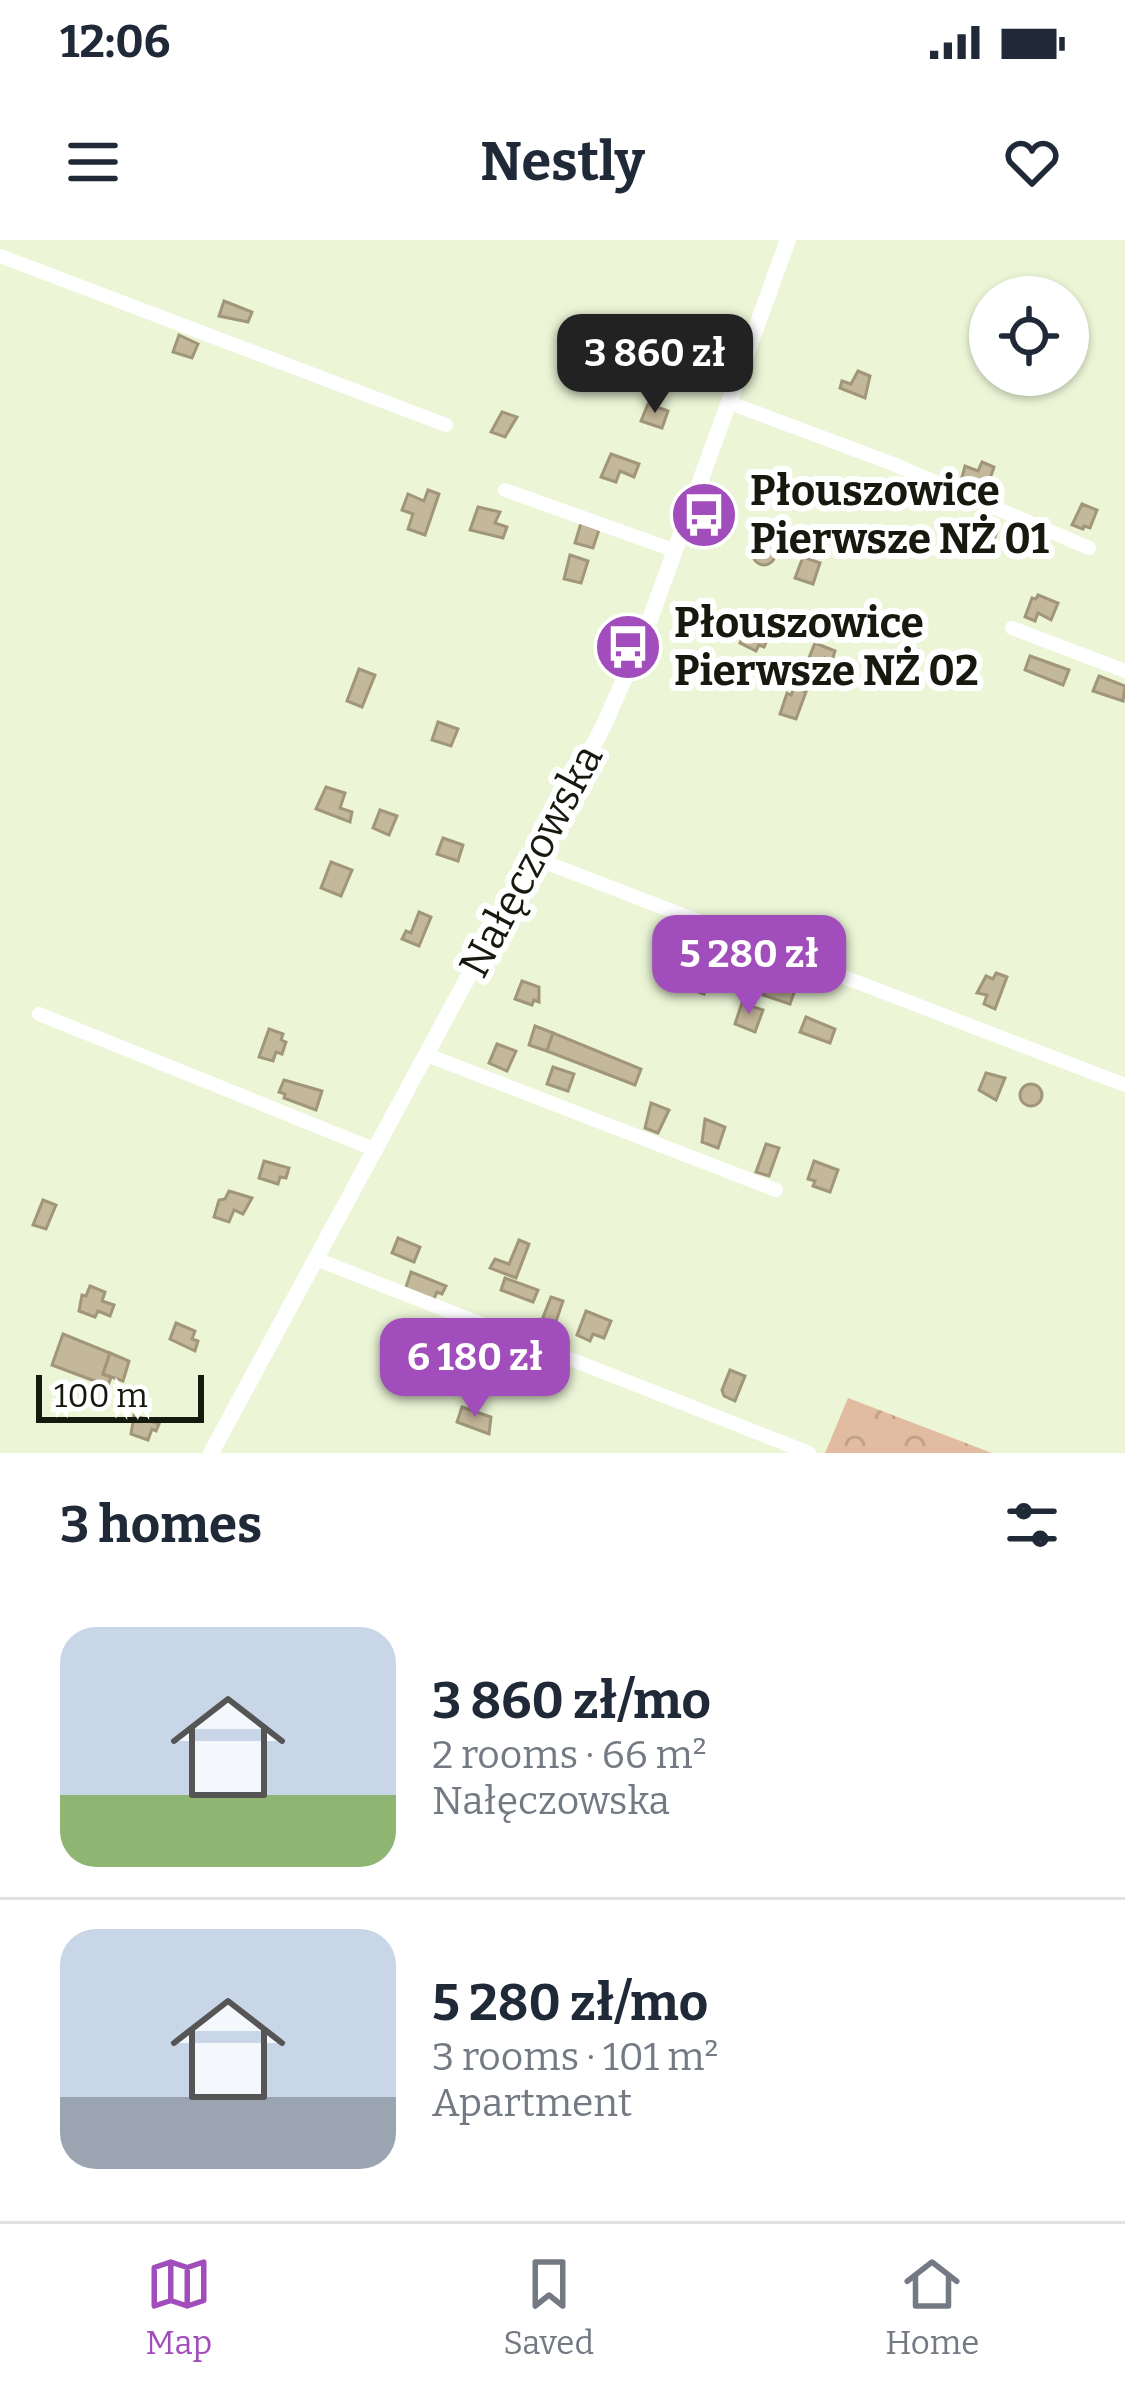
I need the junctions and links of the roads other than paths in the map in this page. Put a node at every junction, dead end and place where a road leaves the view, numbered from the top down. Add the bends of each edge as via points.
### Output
1 (788, 240) edge
2 (0, 256) edge
3 (730, 403) junction
4 (446, 425) dead end
5 (505, 490) dead end
6 (1089, 548) dead end
7 (676, 551) junction
8 (1012, 628) dead end
9 (1125, 671) edge
10 (534, 858) junction
11 (39, 1014) dead end
12 (427, 1055) junction
13 (1125, 1084) edge
14 (376, 1150) junction
15 (776, 1190) dead end
16 (316, 1259) junction
17 (211, 1453) edge
18 (809, 1453) edge

1 - 3 main road, Nałęczowska
2 - 4 street
3 - 6 street
3 - 7 main road, Nałęczowska
5 - 7 street
7 - 10 main road, Nałęczowska via 616,699
8 - 9 street
10 - 12 main road, Nałęczowska
10 - 13 street
11 - 14 street
12 - 14 main road, Nałęczowska
12 - 15 street
14 - 16 main road, Nałęczowska
16 - 17 main road, Nałęczowska
16 - 18 street

